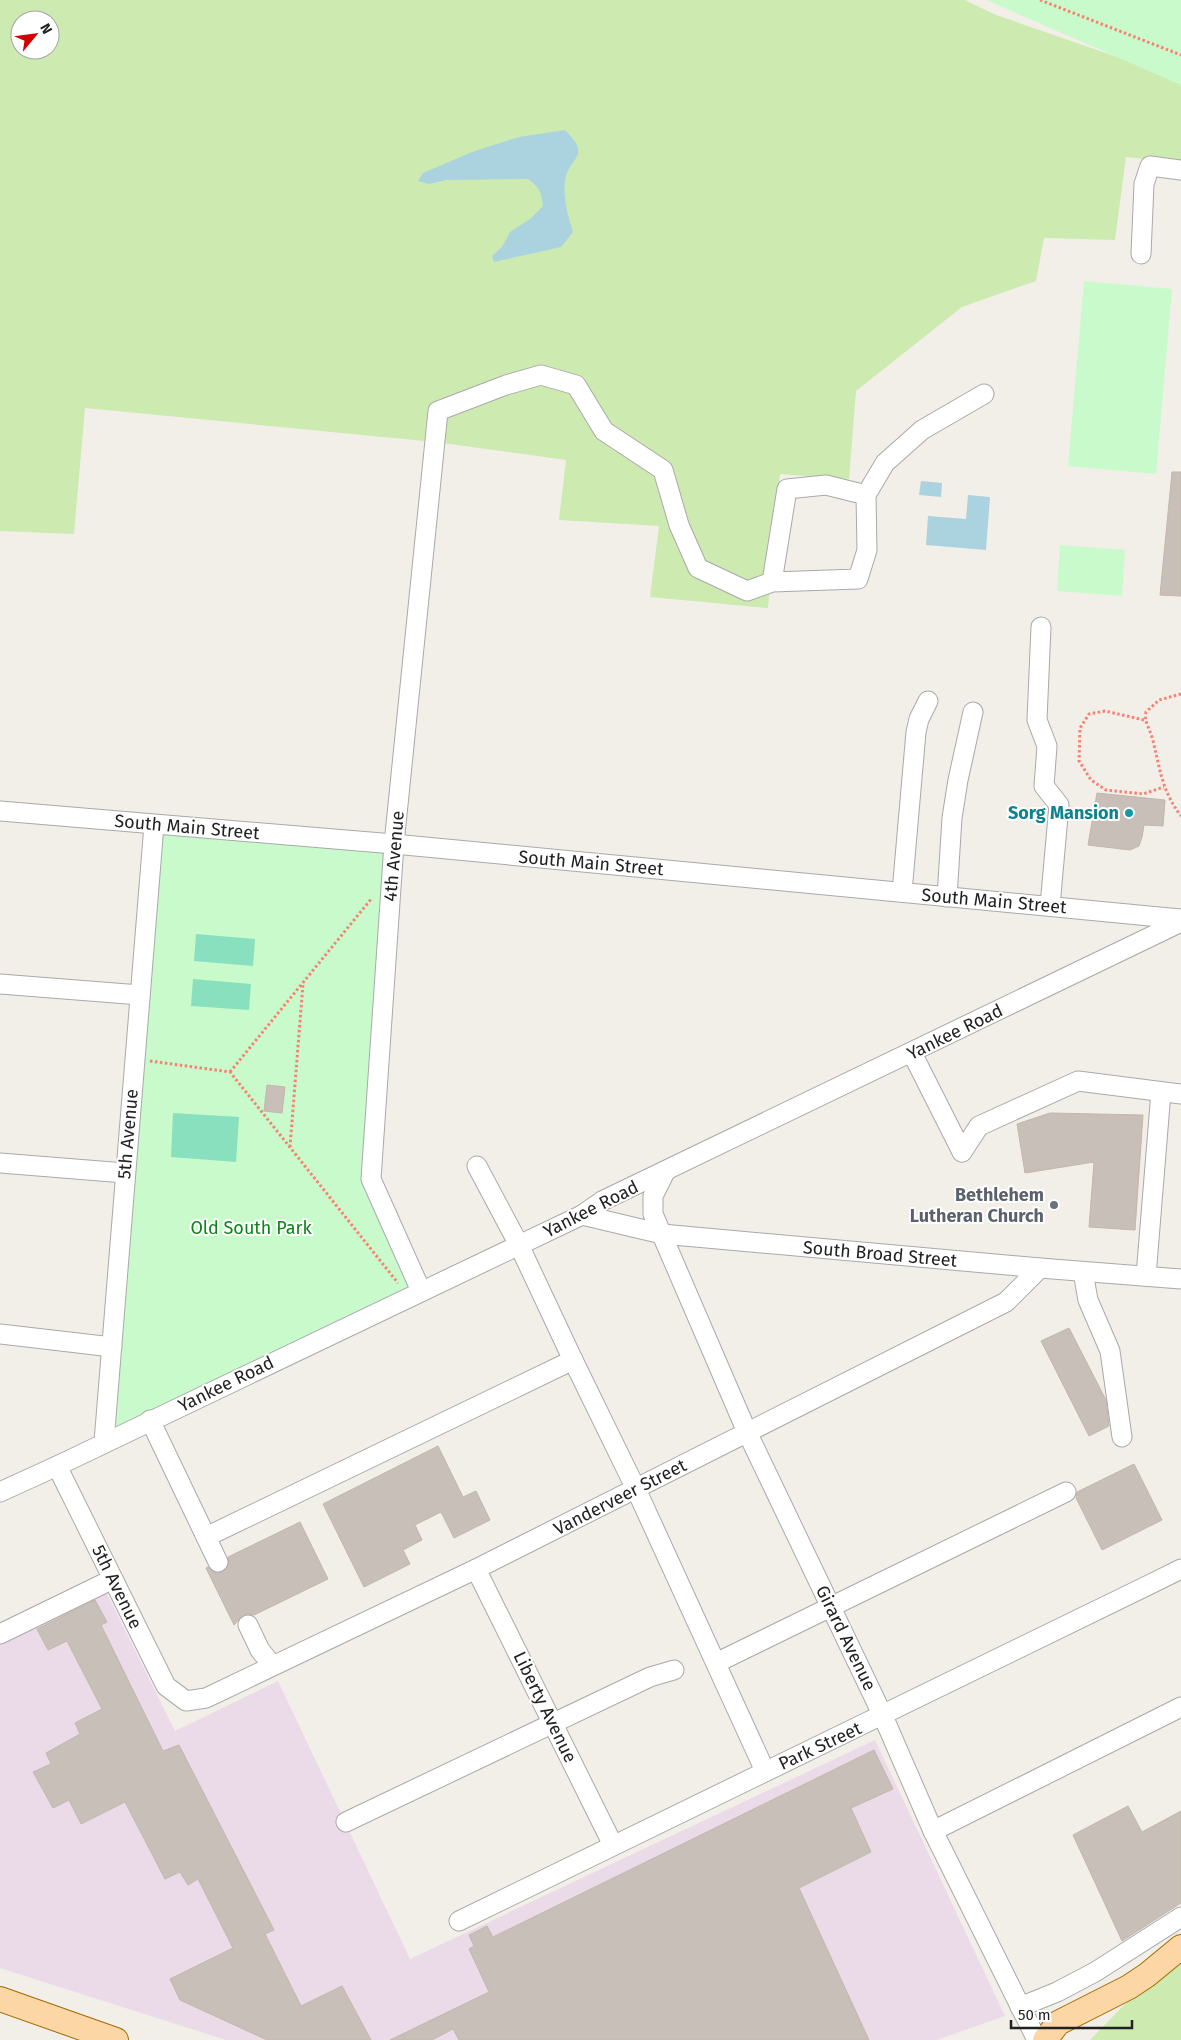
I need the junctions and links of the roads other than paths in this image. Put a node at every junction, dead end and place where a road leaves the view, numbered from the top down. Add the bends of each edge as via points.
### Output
1 (1181, 170) edge
2 (1141, 254) dead end
3 (984, 394) dead end
4 (866, 495) junction
5 (772, 582) junction
6 (1041, 627) dead end
7 (928, 701) dead end
8 (973, 712) dead end
9 (0, 811) edge
10 (154, 825) junction
11 (394, 844) junction
12 (902, 892) junction
13 (947, 896) junction
14 (1050, 906) junction
15 (1181, 921) edge
16 (0, 984) edge
17 (140, 995) junction
18 (912, 1052) junction
19 (1162, 1092) junction
20 (1181, 1094) edge
21 (0, 1163) edge
22 (476, 1166) dead end
23 (665, 1172) junction
24 (125, 1173) junction
25 (582, 1215) junction
26 (662, 1234) junction
27 (519, 1245) junction
28 (1040, 1268) junction
29 (1083, 1272) junction
30 (1146, 1276) junction
31 (1181, 1279) edge
32 (422, 1291) junction
33 (0, 1334) edge
34 (112, 1347) junction
35 (573, 1360) junction
36 (150, 1420) junction
37 (747, 1432) junction
38 (1122, 1437) dead end
39 (104, 1442) junction
40 (57, 1466) junction
41 (636, 1489) junction
42 (0, 1492) edge
43 (1066, 1492) dead end
44 (206, 1537) junction
45 (218, 1562) dead end
46 (476, 1569) junction
47 (1181, 1569) edge
48 (113, 1579) junction
49 (831, 1607) junction
50 (248, 1625) dead end
51 (0, 1634) edge
52 (716, 1663) junction
53 (272, 1665) junction
54 (674, 1670) dead end
55 (186, 1701) joint
56 (1181, 1707) edge
57 (883, 1716) junction
58 (553, 1724) junction
59 (765, 1771) junction
60 (346, 1822) dead end
61 (933, 1831) junction
62 (613, 1845) junction
63 (1181, 1917) edge
64 (459, 1921) dead end
65 (1181, 1948) edge
66 (0, 1999) edge
67 (1020, 2007) junction
68 (116, 2040) edge
69 (1037, 2040) edge
70 (1045, 2040) edge

1 - 2 street via 1150,166 1144,184
3 - 4 street via 922,430 886,463
4 - 5 street via 867,550 858,579
4 - 5 street via 826,485 787,489
5 - 11 street, 4th Avenue via 747,591 698,568 679,524 663,470 604,431 576,385 541,375 438,411
6 - 14 street via 1037,720 1047,746 1044,786 1059,804
7 - 12 street via 916,732
8 - 13 street via 952,818
9 - 10 street, South Main Street
10 - 11 street, South Main Street
10 - 17 street, 5th Avenue
11 - 12 street, South Main Street
11 - 32 street, 4th Avenue via 371,1179
12 - 13 street, South Main Street
13 - 14 street, South Main Street
14 - 15 street, South Main Street
15 - 18 street, Yankee Road
16 - 17 street
17 - 24 street, 5th Avenue
18 - 19 street via 962,1152 979,1126 1078,1081
18 - 23 street, Yankee Road
19 - 20 street
19 - 30 street
21 - 24 street
22 - 27 street
23 - 25 street, Yankee Road via 602,1201
23 - 26 street, Girard Avenue via 653,1196 653,1214
24 - 34 street, 5th Avenue
25 - 26 street, South Broad Street
25 - 27 street, Yankee Road
26 - 28 street, South Broad Street
26 - 37 street, Girard Avenue
27 - 32 street, Yankee Road
27 - 35 street
28 - 29 street, South Broad Street
28 - 37 street, Vanderveer Street via 1006,1302
29 - 30 street, South Broad Street
29 - 38 street via 1088,1300 1110,1352
30 - 31 street, South Broad Street
32 - 36 street, Yankee Road
33 - 34 street
34 - 39 street, 5th Avenue
35 - 41 street
35 - 44 street
36 - 39 street, Yankee Road
36 - 44 street
37 - 41 street, Vanderveer Street
37 - 49 street, Girard Avenue
39 - 40 street, Yankee Road
40 - 42 street, Yankee Road
40 - 48 street, 5th Avenue
41 - 46 street, Vanderveer Street
41 - 52 street
43 - 49 street
44 - 45 street
46 - 53 street, Vanderveer Street
46 - 58 street, Liberty Avenue
47 - 57 street, Park Street
48 - 51 street
48 - 55 street, 5th Avenue via 166,1686
49 - 52 street
49 - 57 street, Girard Avenue
50 - 53 street via 260,1650
52 - 59 street
53 - 55 street, Vanderveer Street via 206,1698
54 - 58 street via 650,1677
56 - 61 street
57 - 59 street, Park Street
57 - 61 street, Girard Avenue
58 - 60 street
58 - 62 street, Liberty Avenue
59 - 62 street, Park Street
61 - 67 street, Girard Avenue
62 - 64 street, Park Street
63 - 67 street via 1095,1972
65 - 70 main road via 1129,1987 1058,2023
66 - 68 main road
67 - 69 street, Girard Avenue

